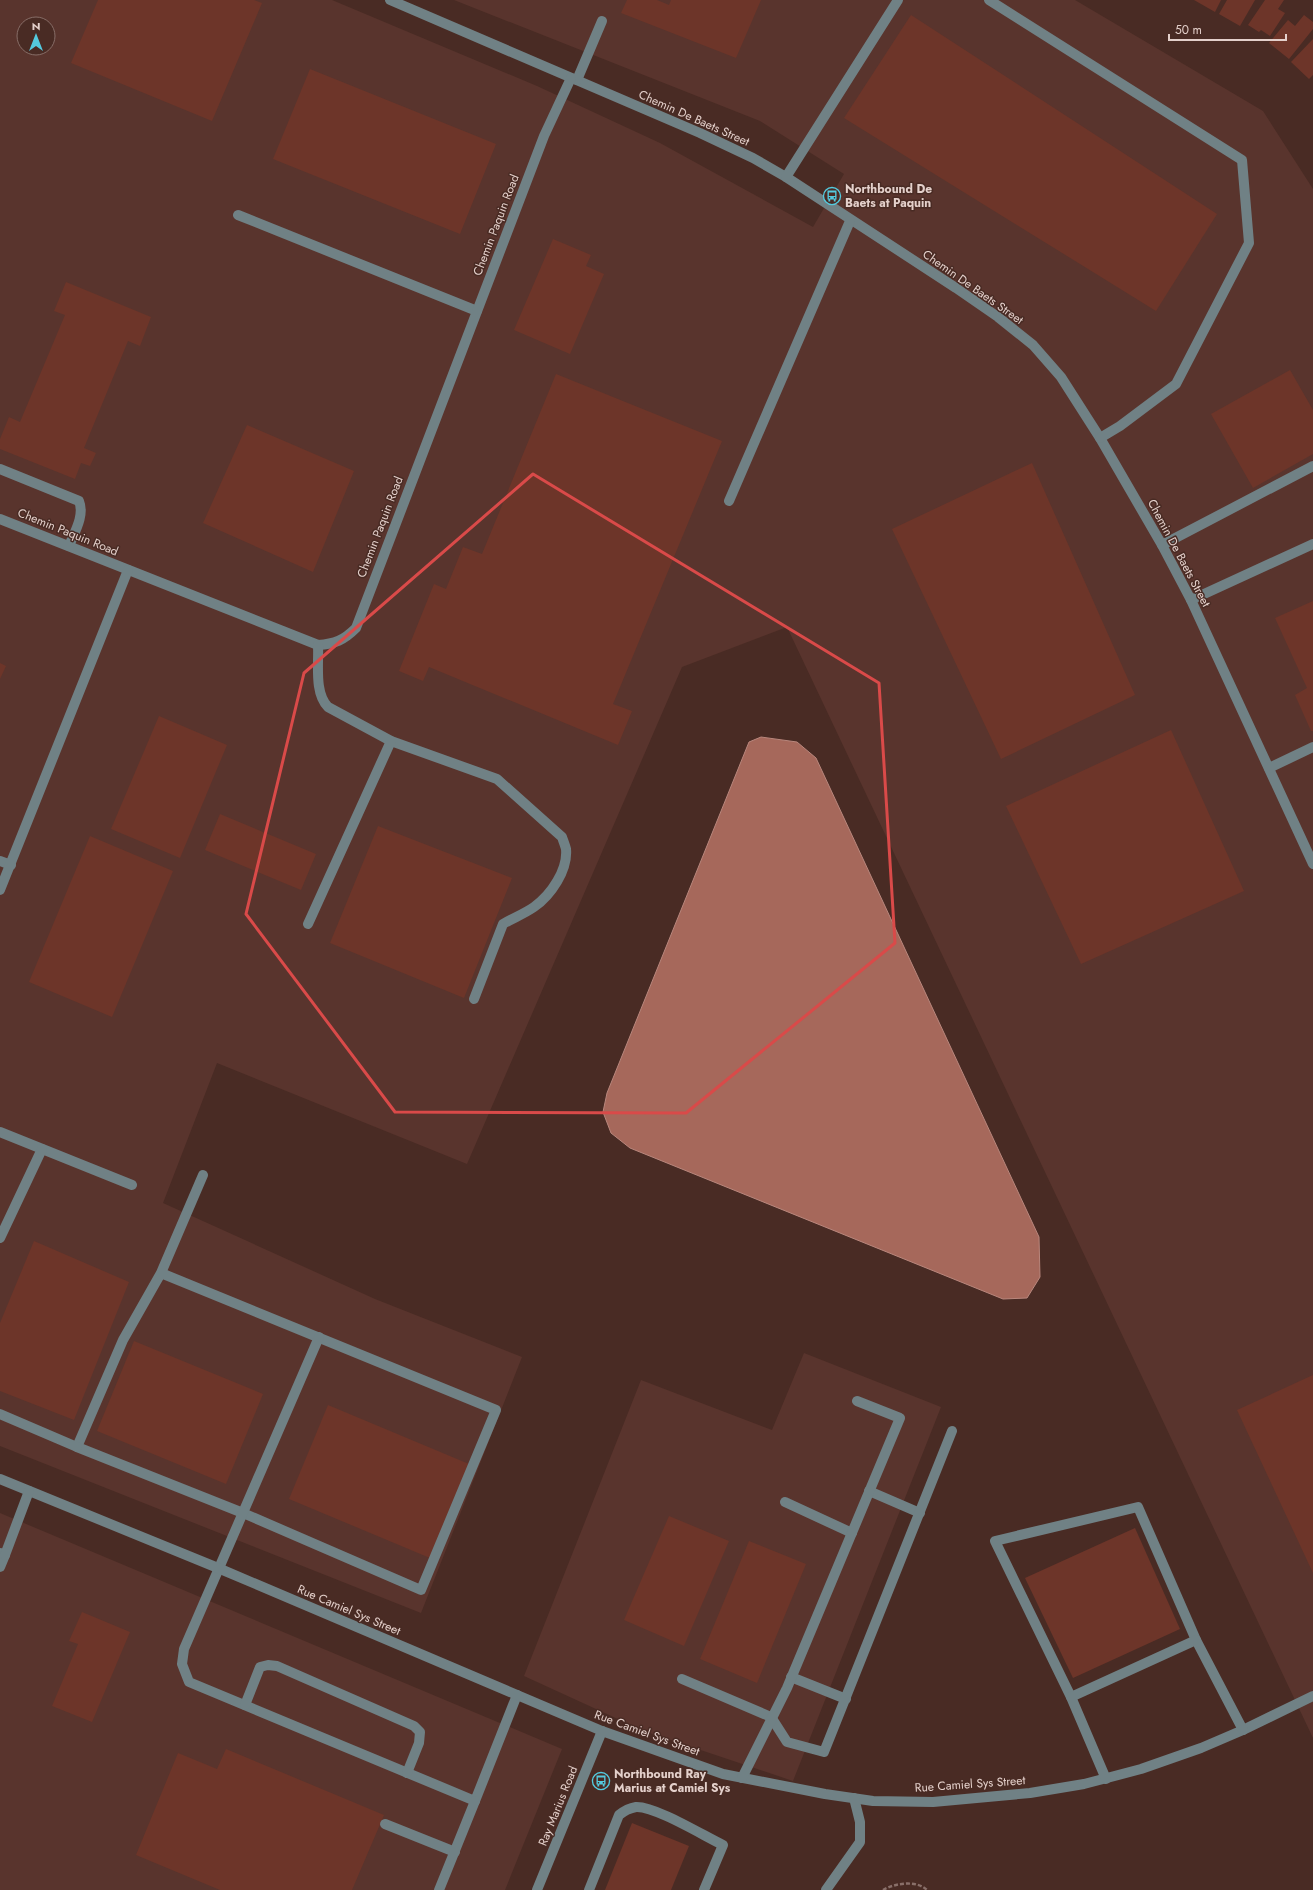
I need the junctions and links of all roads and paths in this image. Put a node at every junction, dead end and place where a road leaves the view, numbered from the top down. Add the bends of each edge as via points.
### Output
1 (390, 0) edge
2 (898, 0) edge
3 (990, 0) edge
4 (602, 21) dead end
5 (574, 79) junction
6 (786, 177) junction
7 (238, 215) dead end
8 (850, 221) junction
9 (477, 311) junction
10 (1100, 438) junction
11 (1313, 466) edge
12 (0, 469) edge
13 (729, 502) dead end
14 (0, 519) edge
15 (1313, 544) edge
16 (1162, 545) junction
17 (69, 546) junction
18 (128, 570) junction
19 (1191, 600) junction
20 (318, 645) junction
21 (391, 741) junction
22 (1313, 747) edge
23 (1269, 768) junction
24 (0, 861) edge
25 (1313, 864) edge
26 (11, 865) junction
27 (0, 890) edge
28 (308, 924) dead end
29 (474, 998) dead end
30 (0, 1132) edge
31 (42, 1149) junction
32 (203, 1175) dead end
33 (132, 1185) dead end
34 (0, 1238) edge
35 (160, 1272) junction
36 (319, 1337) junction
37 (857, 1401) dead end
38 (0, 1414) edge
39 (952, 1431) dead end
40 (77, 1447) junction
41 (0, 1479) edge
42 (29, 1491) junction
43 (869, 1491) junction
44 (785, 1502) dead end
45 (243, 1513) junction
46 (920, 1513) junction
47 (852, 1534) junction
48 (2, 1554) edge
49 (0, 1567) edge
50 (218, 1568) junction
51 (1196, 1640) junction
52 (791, 1677) junction
53 (682, 1680) dead end
54 (517, 1695) junction
55 (1313, 1696) edge
56 (1071, 1697) junction
57 (846, 1698) junction
58 (245, 1705) junction
59 (771, 1717) junction
60 (1243, 1730) junction
61 (602, 1731) junction
62 (407, 1773) junction
63 (742, 1778) junction
64 (1106, 1779) junction
65 (854, 1798) junction
66 (475, 1801) junction
67 (385, 1824) dead end
68 (455, 1852) junction
69 (439, 1890) edge
70 (537, 1890) edge
71 (589, 1890) edge
72 (704, 1890) edge
73 (826, 1890) edge
74 (883, 1890) edge
75 (927, 1890) edge

1 - 5 street, Chemin De Baets Street
2 - 6 street
3 - 10 street via 1242,160 1248,243 1176,384
4 - 5 street, Chemin Paquin Road
5 - 6 street, Chemin De Baets Street via 700,133
5 - 9 street, Chemin Paquin Road via 544,136
6 - 8 street, Chemin De Baets Street
7 - 9 street
8 - 10 street, Chemin De Baets Street via 998,317 1033,345 1061,377
8 - 13 street
9 - 20 street, Chemin Paquin Road via 356,628 345,638 332,644
10 - 16 street, Chemin De Baets Street
11 - 16 street
12 - 17 street via 79,501 81,515
14 - 17 street, Chemin Paquin Road
15 - 19 street
16 - 19 street, Chemin De Baets Street
17 - 18 street, Chemin Paquin Road
18 - 20 street, Chemin Paquin Road
18 - 26 street
19 - 23 street, Chemin De Baets Street
20 - 21 street via 322,701 328,707
21 - 28 street
21 - 29 street via 497,779 562,837 566,848 558,879 546,896 534,907 503,924
22 - 23 street
23 - 25 street, Chemin De Baets Street
24 - 26 street
26 - 27 street
30 - 31 street
31 - 33 street
31 - 34 street
32 - 35 street
35 - 36 street
35 - 40 street via 123,1340
36 - 45 street
36 - 45 street via 496,1410 422,1590
37 - 43 street via 900,1418
38 - 40 street
39 - 46 street
40 - 45 street
41 - 42 street, Rue Camiel Sys Street
42 - 48 street
42 - 50 street, Rue Camiel Sys Street
43 - 46 street
43 - 47 street
44 - 47 street
45 - 50 street
46 - 57 street
47 - 52 street
48 - 49 street
50 - 54 street, Rue Camiel Sys Street
50 - 58 street via 184,1649 182,1664 189,1682
51 - 56 street
51 - 56 street via 1138,1507 995,1541
51 - 60 street
52 - 57 street
52 - 59 street
53 - 59 street
54 - 61 street, Rue Camiel Sys Street
54 - 66 street
55 - 60 street, Rue Camiel Sys Street
56 - 64 street
57 - 59 street via 824,1752 787,1742
58 - 62 street
58 - 62 street via 260,1667 277,1666 414,1726 420,1732 419,1743
59 - 63 street
60 - 64 street, Rue Camiel Sys Street via 1201,1748
61 - 63 street, Rue Camiel Sys Street via 723,1774
61 - 70 street, Ray Marius Road
62 - 66 street
63 - 65 street, Rue Camiel Sys Street
64 - 65 street, Rue Camiel Sys Street via 1030,1793 933,1802 873,1801
65 - 73 street via 860,1822 860,1842
66 - 68 street
67 - 68 street
68 - 69 street
71 - 72 street via 619,1815 624,1810 636,1807 651,1810 723,1845
74 - 75 path via 906,1883 923,1886

